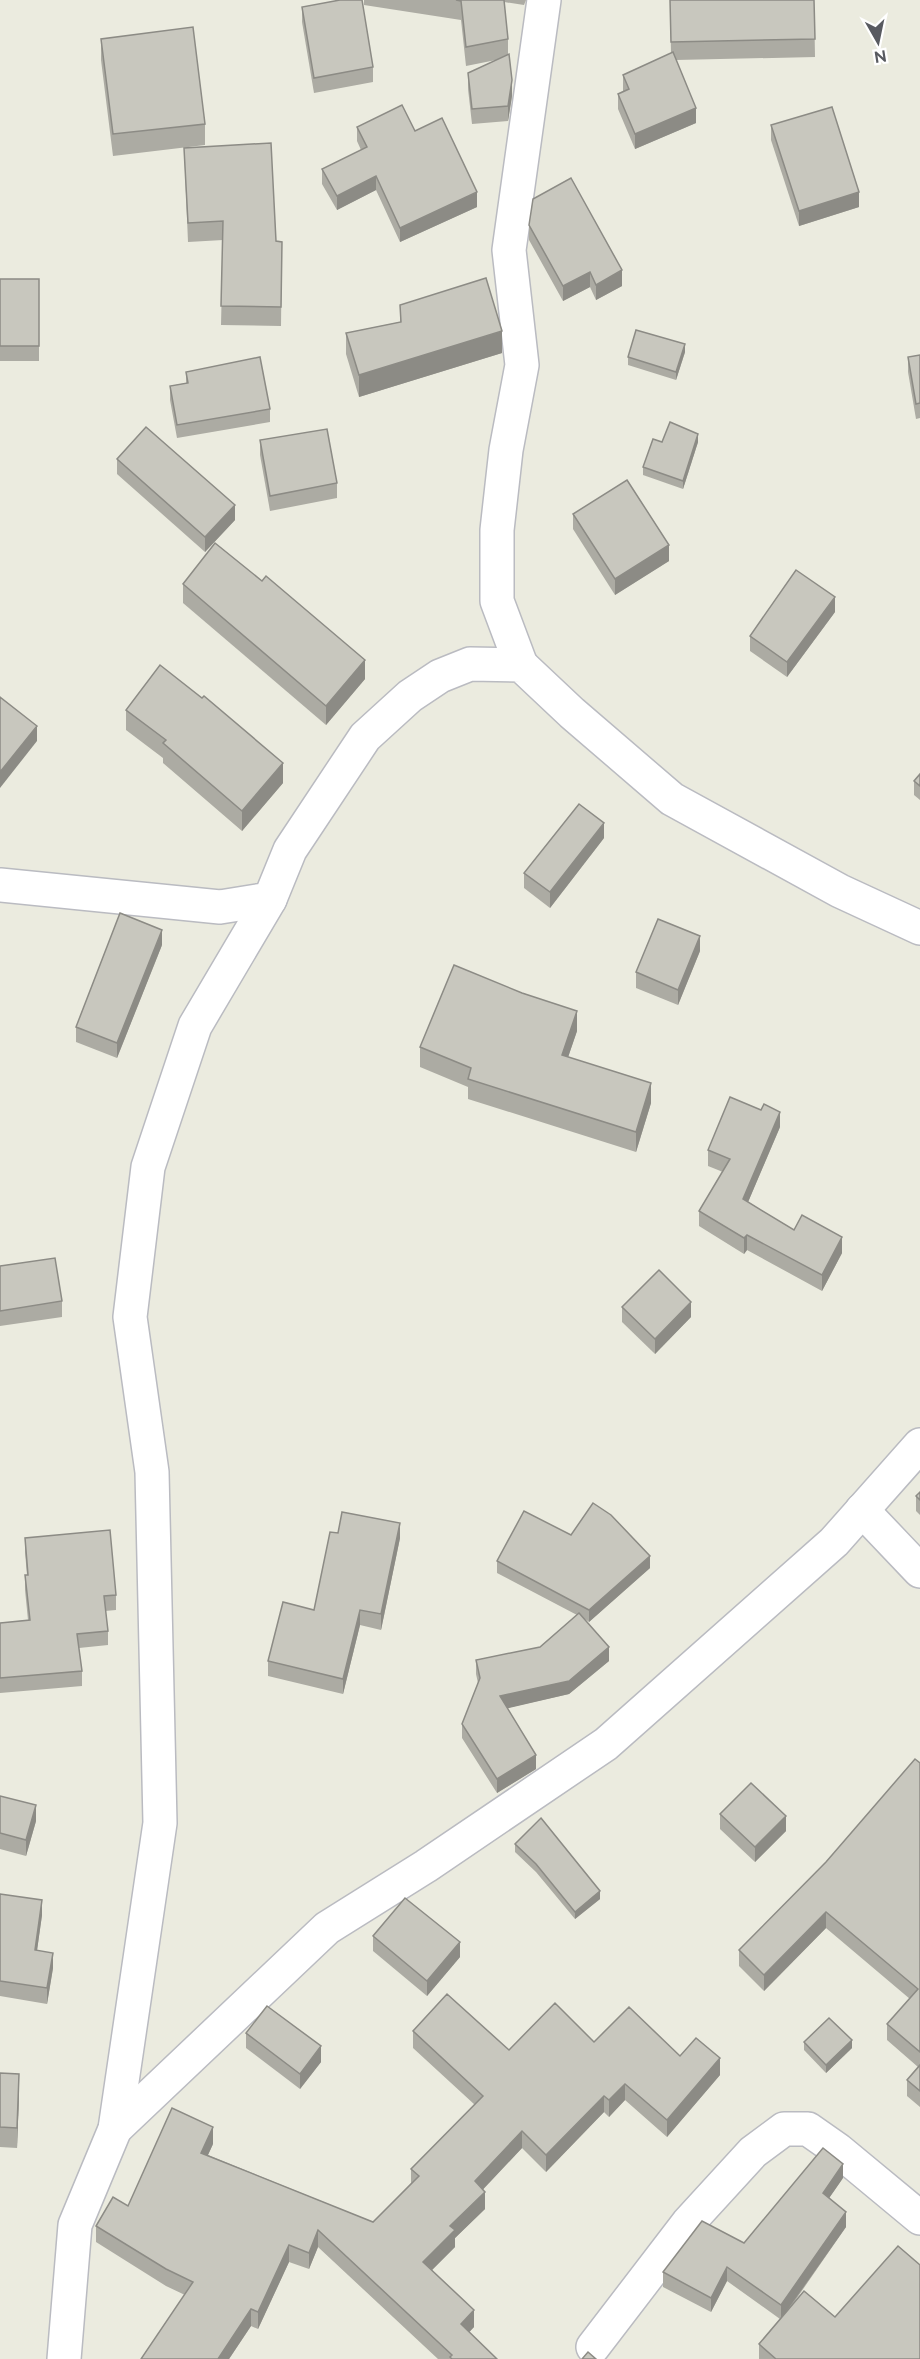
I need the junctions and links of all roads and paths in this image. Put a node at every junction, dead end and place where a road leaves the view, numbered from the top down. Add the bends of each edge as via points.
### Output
1 (544, 0) edge
2 (521, 665) junction
3 (0, 885) edge
4 (270, 899) junction
5 (920, 928) edge
6 (920, 1444) edge
7 (862, 1510) junction
8 (920, 1571) edge
9 (115, 2129) junction
10 (920, 2218) edge
11 (593, 2347) dead end
12 (64, 2359) edge

1 - 2 street via 509,250 522,365 506,450 497,530 496,601
2 - 4 street via 470,664 440,676 410,696 365,737 290,850
2 - 5 street via 672,799 840,891
3 - 4 street via 220,907
4 - 9 street via 195,1026 148,1167 130,1317 152,1472 160,1823
6 - 7 street
7 - 8 street
7 - 9 street via 834,1542 606,1744 327,1928
9 - 12 street via 75,2225
10 - 11 street via 808,2129 784,2129 753,2152 688,2223

